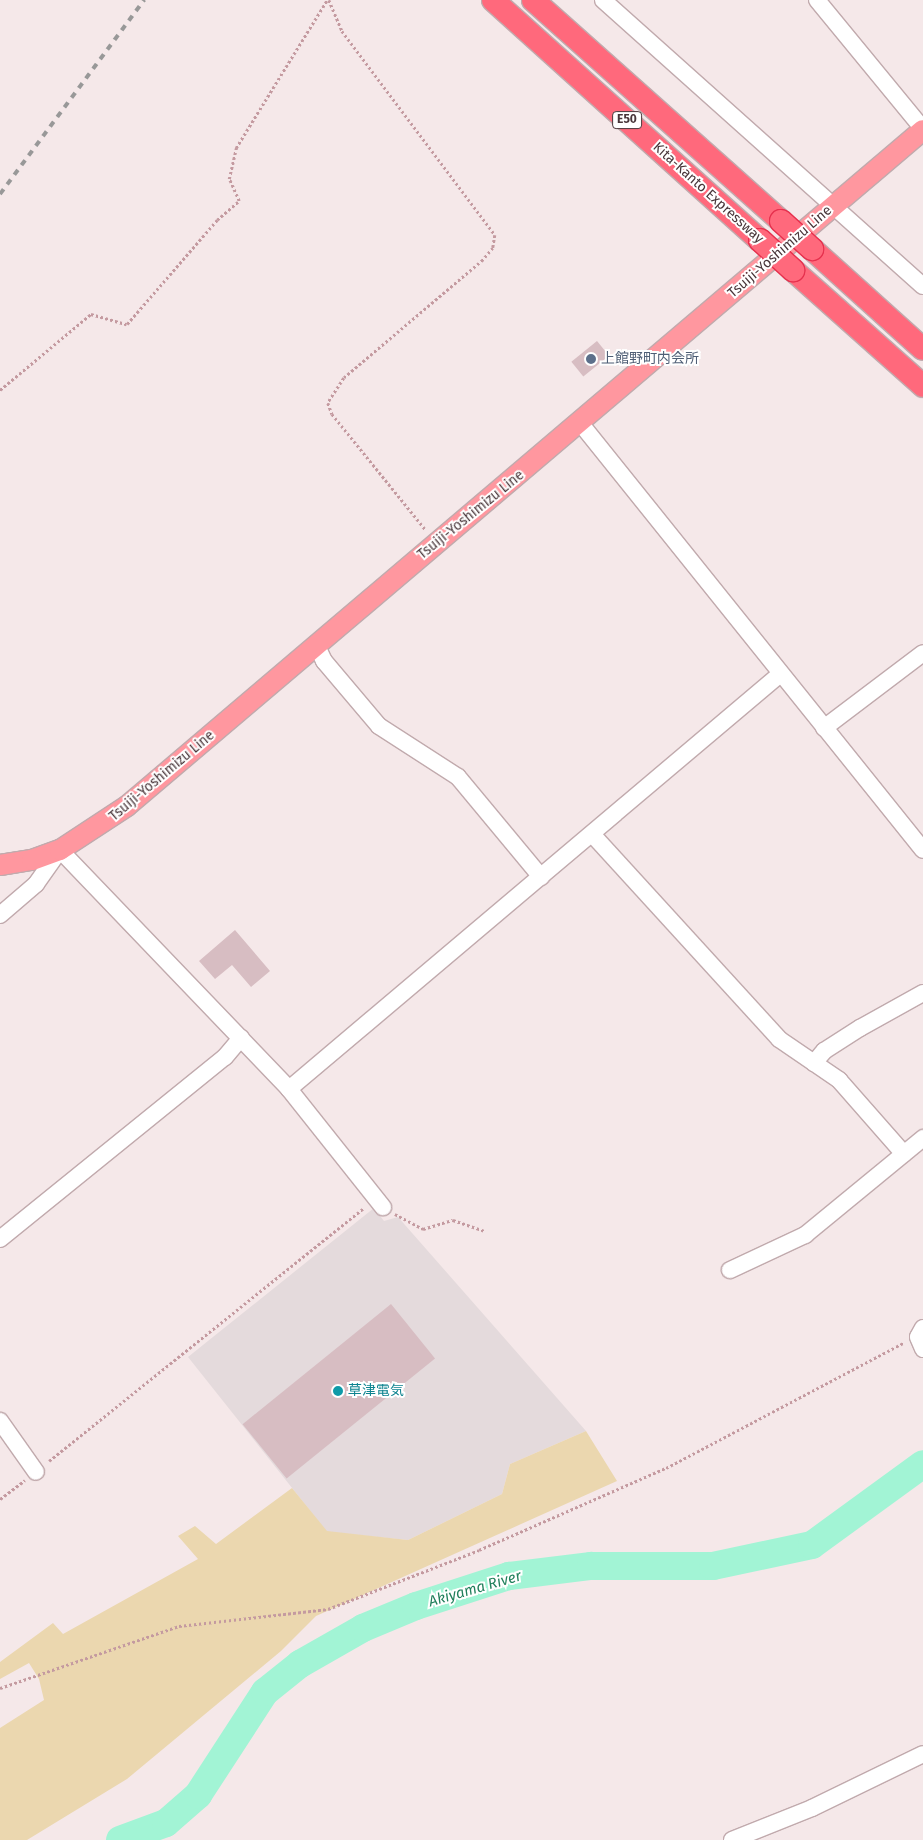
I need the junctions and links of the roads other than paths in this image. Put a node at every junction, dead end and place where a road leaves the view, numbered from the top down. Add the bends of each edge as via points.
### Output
1 (493, 0) edge
2 (532, 0) edge
3 (603, 0) edge
4 (817, 0) edge
5 (923, 129) edge
6 (832, 207) junction
7 (923, 286) edge
8 (923, 349) edge
9 (923, 386) edge
10 (581, 424) junction
11 (316, 644) junction
12 (923, 653) edge
13 (779, 675) junction
14 (824, 728) junction
15 (592, 834) junction
16 (60, 850) junction
17 (923, 850) edge
18 (0, 865) edge
19 (541, 877) junction
20 (0, 915) edge
21 (923, 993) edge
22 (241, 1038) junction
23 (814, 1063) junction
24 (289, 1089) junction
25 (923, 1138) edge
26 (904, 1154) junction
27 (380, 1202) road end
28 (0, 1239) edge
29 (730, 1270) dead end
30 (0, 1421) edge
31 (36, 1472) road end
32 (923, 1754) edge
33 (732, 1840) edge

1 - 9 highway, Kita-Kanto Expressway / E50, bridge
2 - 8 highway, Kita-Kanto Expressway / E50, bridge
3 - 6 street
4 - 5 street
5 - 6 main road, Tsuiji-Yoshimizu Line
6 - 7 street
6 - 10 main road, Tsuiji-Yoshimizu Line
10 - 11 main road, Tsuiji-Yoshimizu Line
10 - 13 street
11 - 16 main road, Tsuiji-Yoshimizu Line via 127,806
11 - 19 street via 324,661 379,726 458,777
12 - 14 street
13 - 14 street
13 - 15 street
14 - 17 street
15 - 19 street
15 - 23 street via 779,1040
16 - 18 main road, Tsuiji-Yoshimizu Line via 32,860
16 - 20 street via 36,884
16 - 22 street
19 - 24 street
21 - 23 street via 824,1051
22 - 24 street
22 - 28 street via 226,1056
23 - 26 street via 857,1097
24 - 27 street
25 - 26 street
26 - 29 street via 805,1235
30 - 31 street
32 - 33 street via 812,1808

